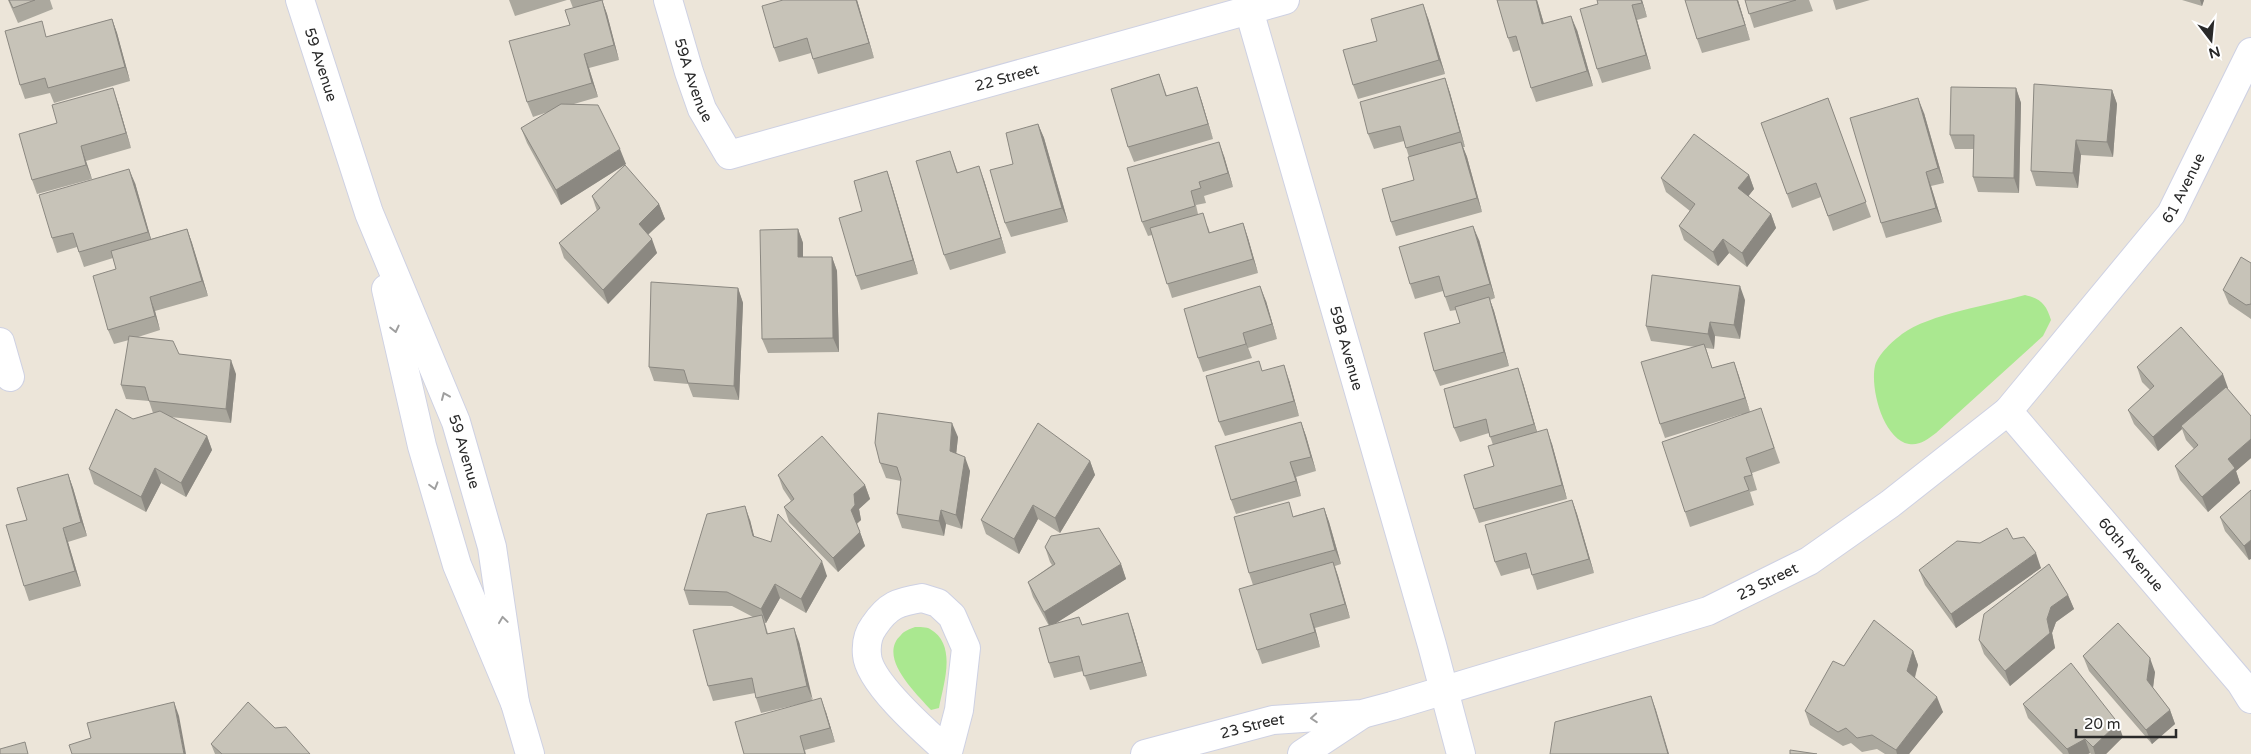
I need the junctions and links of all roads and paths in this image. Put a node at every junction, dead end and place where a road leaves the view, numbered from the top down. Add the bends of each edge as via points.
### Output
1 (300, 0) edge
2 (668, 0) edge
3 (1285, 0) edge
4 (1249, 10) junction
5 (2251, 52) edge
6 (729, 156) joint
7 (369, 213) junction
8 (2093, 310) joint
9 (0, 342) edge
10 (10, 377) dead end
11 (2008, 411) junction
12 (1444, 689) junction
13 (2251, 699) edge
14 (515, 703) junction
15 (1362, 714) junction
16 (948, 753) edge
17 (530, 754) edge
18 (1145, 754) edge
19 (1302, 754) edge
20 (1461, 754) edge

1 - 7 street, 59 Avenue
2 - 6 street, 59A Avenue via 702,109
3 - 4 street, 22 Street
4 - 6 street, 22 Street
4 - 12 street, 59B Avenue
5 - 8 street, 61 Avenue via 2171,214
7 -> 14 street, 59 Avenue via 422,446 457,565
14 -> 7 street, 59 Avenue via 492,547 456,422
8 - 11 street, 23 Street
9 - 10 street
11 - 12 street, 23 Street via 1890,504 1809,560 1708,611
11 - 13 street, 60th Avenue
12 - 15 street, 23 Street
12 - 20 street, 59B Avenue
14 - 17 street, 59 Avenue
15 -> 18 street, 23 Street via 1273,720
15 - 19 street, 23 Street
16 - 16 street via 959,710 966,648 952,616 938,603 922,598 898,602 882,613 869,633 867,656 881,683 908,715

